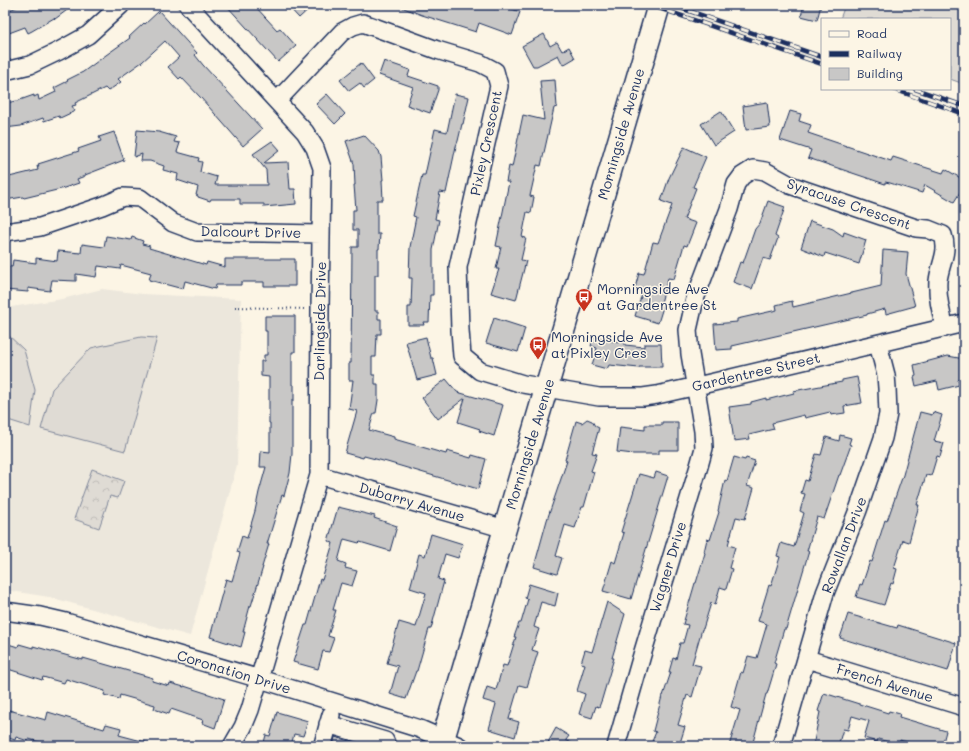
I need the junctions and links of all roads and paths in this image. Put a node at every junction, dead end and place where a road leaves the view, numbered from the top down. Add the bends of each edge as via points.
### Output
1 (121, 5) edge
2 (188, 5) edge
3 (659, 5) edge
4 (5, 71) edge
5 (277, 101) junction
6 (5, 232) edge
7 (321, 234) junction
8 (235, 307) dead end
9 (320, 309) junction
10 (964, 323) edge
11 (945, 328) junction
12 (878, 344) junction
13 (695, 387) junction
14 (546, 388) junction
15 (319, 475) junction
16 (504, 528) junction
17 (5, 611) edge
18 (807, 659) junction
19 (260, 679) junction
20 (334, 703) junction
21 (964, 707) edge
22 (390, 720) junction
23 (328, 724) junction
24 (323, 744) dead end
25 (386, 744) edge
26 (448, 744) edge
27 (232, 746) edge
28 (616, 746) edge
29 (782, 746) edge

1 - 4 street via 88,35 30,65
2 - 5 street, Darlingside Drive
3 - 14 main road, Morningside Avenue
5 - 7 street, Darlingside Drive via 305,132 315,148 322,168
5 - 14 street, Pixley Crescent via 342,32 363,23 480,63 495,71 499,86 458,267 462,356 480,371
6 - 7 street, Dalcourt Drive via 40,227 123,197 140,198 173,223 197,232
7 - 9 street, Darlingside Drive
8 - 9 path
9 - 15 street, Darlingside Drive
10 - 11 street, Gardentree Street
11 - 12 street, Gardentree Street
11 - 13 street, Syracuse Crescent via 938,295 939,273 946,248 942,235 797,188 765,171 753,169 742,176 736,184 695,299 688,330
12 - 13 street, Gardentree Street
12 - 18 street, Rowallan Drive via 887,388 888,414 884,438 825,593
13 - 14 street, Gardentree Street via 643,397 598,397
13 - 28 street, Wagner Drive via 704,448
14 - 16 main road, Morningside Avenue
15 - 16 street, Dubarry Avenue
15 - 19 street, Darlingside Drive
16 - 26 main road, Morningside Avenue
17 - 19 street, Coronation Drive via 66,622
18 - 21 street, French Avenue
18 - 29 street, Rowallan Drive
19 - 20 street, Coronation Drive
19 - 27 street, Darlingside Drive via 248,716
20 - 22 street, Coronation Drive
20 - 23 street
22 - 25 street
22 - 26 street, Coronation Drive via 420,729
23 - 24 street
23 - 25 street

